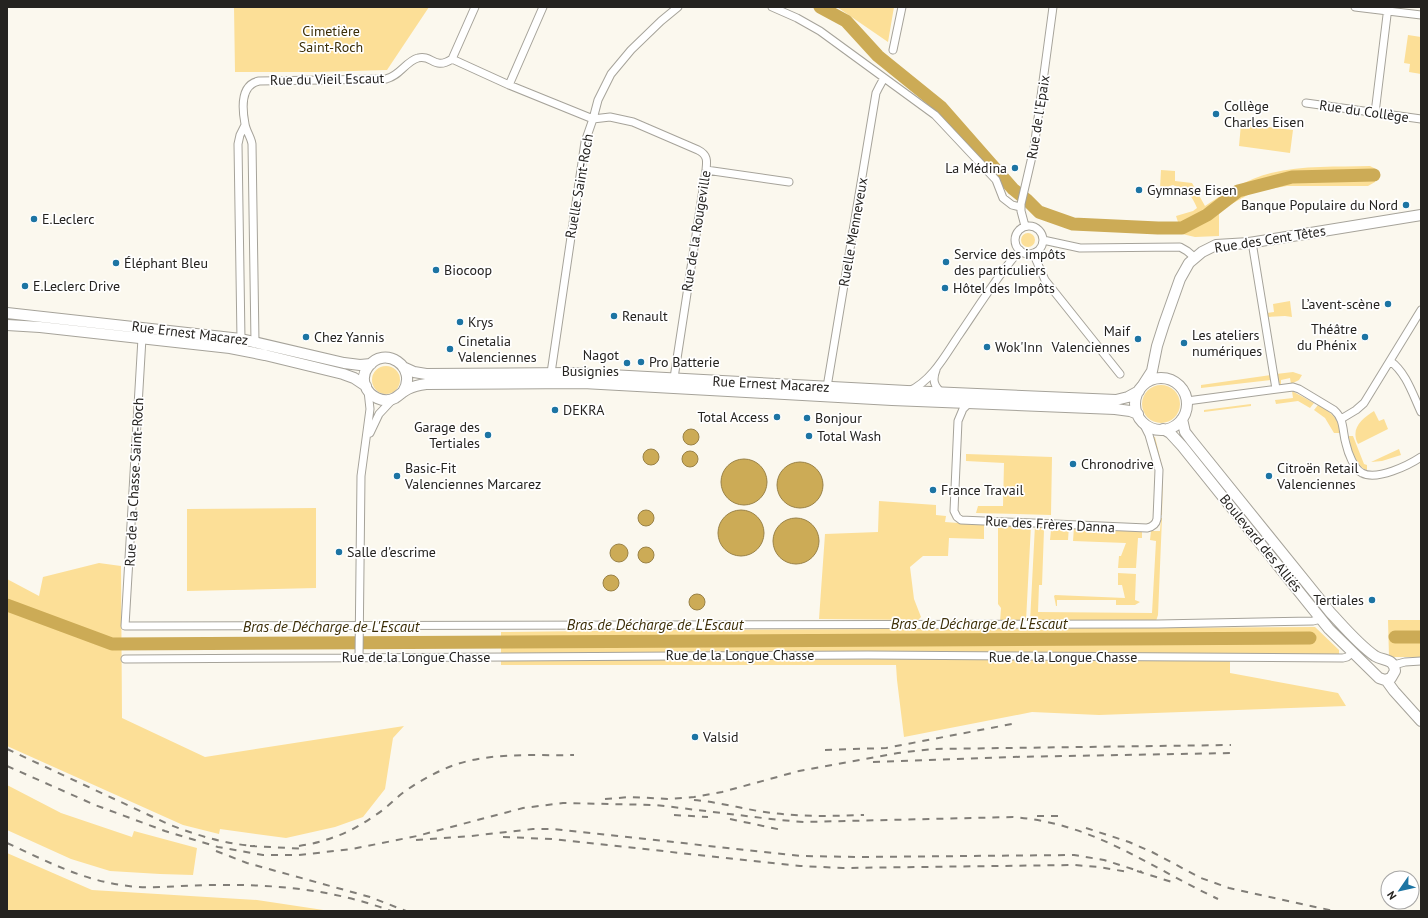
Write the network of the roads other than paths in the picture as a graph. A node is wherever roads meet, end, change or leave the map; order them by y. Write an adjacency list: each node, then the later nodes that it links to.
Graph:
1 (475, 7): 11 (street)
2 (543, 7): 13 (street)
3 (678, 7): 17 (street, Ruelle Saint-Roch)
4 (772, 7): 12 (street)
5 (902, 7): 10 (street)
6 (1053, 7): 21 (street, Rue de l'Epaix)
7 (1355, 7): 8 (street)
8 (1388, 9): 9 (street); 15 (street)
9 (1421, 14)
10 (893, 50)
11 (452, 59): 13 (street); 18 (street, Rue du Vieil Escaut)
12 (884, 78): 21 (street); 48 (street, Ruelle Menneveux)
13 (509, 85): 17 (street)
14 (1306, 103): 15 (street, Rue du Collège)
15 (1375, 113): 16 (street, Rue du Collège)
16 (1421, 118)
17 (593, 119): 19 (street, Rue de la Rougeville); 44 (street, Ruelle Saint-Roch)
18 (245, 125): 31 (street, Rue du Vieil Escaut); 32 (street, Rue du Vieil Escaut)
19 (706, 170): 20 (street); 46 (street, Rue de la Rougeville)
20 (788, 182)
21 (1021, 204): 25 (street, Rue de l'Epaix)
22 (1421, 215): 23 (main road, Rue des Cent Têtes)
23 (1407, 217): 24 (main road); 27 (main road, Rue des Cent Têtes)
24 (1421, 223)
25 (1025, 226): 26 (street); 28 (street)
26 (1043, 240): 29 (street); 30 (street)
27 (1252, 242): 30 (main road, Rue des Cent Têtes); 51 (street)
28 (1020, 250): 29 (street); 42 (street)
29 (1033, 253): 45 (street)
30 (1194, 257): 40 (main road)
31 (254, 276): 32 (street); 38 (street, Rue du Vieil Escaut)
32 (240, 277): 37 (street, Rue du Vieil Escaut)
33 (1421, 310): 39 (street)
34 (7, 313): 37 (main road, Rue Ernest Macarez)
35 (7, 325): 36 (main road, Rue Ernest Macarez)
36 (142, 338): 49 (main road, Rue Ernest Macarez); 66 (street, Rue de la Chasse Saint-Roch)
37 (241, 339): 38 (main road, Rue Ernest Macarez)
38 (255, 342): 41 (main road, Rue Ernest Macarez)
39 (1390, 361): 58 (street); 60 (street)
40 (1154, 363): 47 (main road); 50 (main road)
41 (370, 364): 43 (main road, Rue Ernest Macarez); 49 (main road)
42 (938, 366): 52 (street); 54 (street)
43 (403, 367): 44 (main road, Rue Ernest Macarez); 53 (main road)
44 (550, 373): 46 (main road, Rue Ernest Macarez)
45 (1120, 374)
46 (674, 378): 48 (main road, Rue Ernest Macarez)
47 (1164, 378): 50 (main road); 56 (main road)
48 (826, 387): 52 (main road, Rue Ernest Macarez)
49 (367, 388): 55 (main road, Rue Ernest Macarez); 63 (street)
50 (1141, 388): 54 (main road, Rue Ernest Macarez); 59 (main road)
51 (1276, 389): 56 (street); 60 (street)
52 (907, 391): 54 (main road, Rue Ernest Macarez)
53 (402, 392): 55 (main road, Rue Ernest Macarez); 57 (main road, Rue Ernest Macarez)
54 (942, 393)
55 (393, 399): 63 (street)
56 (1187, 401): 61 (main road)
57 (968, 404): 59 (main road, Rue Ernest Macarez); 59 (street, Rue des Frères Danna)
58 (1421, 412)
59 (1140, 418): 62 (main road)
60 (1341, 419): 64 (street)
61 (1182, 420): 62 (main road); 71 (main road, Boulevard des Alliés)
62 (1163, 430): 65 (main road, Boulevard des Alliés)
63 (366, 444): 67 (street)
64 (1421, 457)
65 (1321, 619): 67 (street, Rue de la Longue Chasse); 68 (main road, Boulevard des Alliés)
66 (125, 626): 67 (street, Rue de la Longue Chasse)
67 (359, 626): 69 (street)
68 (1352, 653): 69 (street, Rue de la Longue Chasse); 74 (main road, Boulevard des Alliés)
69 (359, 658): 70 (street, Rue de la Longue Chasse)
70 (125, 659)
71 (1382, 660): 73 (main road, Boulevard des Alliés); 74 (main road)
72 (1421, 661): 73 (street)
73 (1394, 665): 75 (main road)
74 (1376, 675): 75 (main road, Boulevard des Alliés)
75 (1386, 680): 76 (main road, Boulevard des Alliés)
76 (1421, 720)

